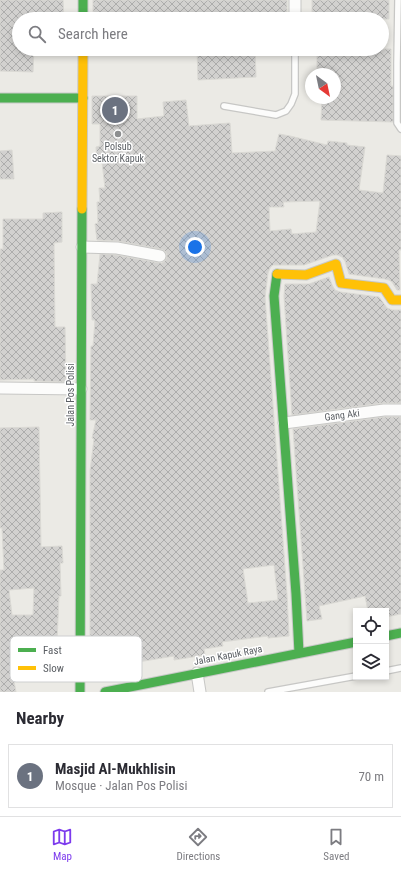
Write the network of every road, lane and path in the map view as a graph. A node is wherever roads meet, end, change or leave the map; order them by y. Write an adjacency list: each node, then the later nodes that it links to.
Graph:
1 (83, 0): 4 (street)
2 (295, 0): 5 (street)
3 (398, 0): 8 (lane)
4 (83, 12)
5 (295, 12)
6 (83, 56): 10 (street, Jalan Pos Polisi)
7 (295, 56): 11 (lane)
8 (399, 64): 12 (lane)
9 (0, 98): 10 (street)
10 (83, 98): 13 (street, Jalan Pos Polisi)
11 (224, 106)
12 (401, 129)
13 (82, 246): 14 (street); 17 (street, Jalan Pos Polisi)
14 (160, 256)
15 (401, 300): 19 (street)
16 (0, 388): 17 (street)
17 (81, 389): 22 (street, Jalan Pos Polisi)
18 (401, 410): 19 (street, Gang Aki)
19 (284, 423): 24 (street)
20 (401, 633): 21 (street)
21 (389, 635)
22 (80, 636)
23 (353, 643): 24 (street, Jalan Kapuk Raya)
24 (299, 653): 27 (street, Jalan Kapuk Raya)
25 (401, 668): 26 (lane)
26 (389, 670)
27 (197, 672): 30 (street, Jalan Kapuk Raya); 33 (street)
28 (353, 677): 34 (lane)
29 (80, 682): 31 (street, Jalan Pos Polisi)
30 (120, 690): 32 (street, Jalan Kapuk Raya)
31 (80, 692)
32 (105, 692)
33 (200, 692)
34 (268, 692)

